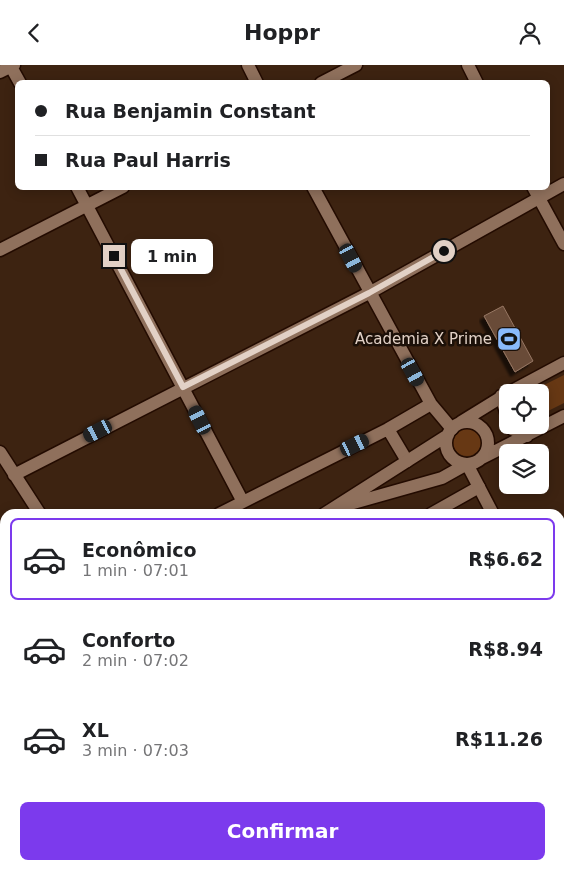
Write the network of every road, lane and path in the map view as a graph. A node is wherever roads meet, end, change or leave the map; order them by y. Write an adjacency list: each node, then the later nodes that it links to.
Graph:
1 (248, 65): 6 (street)
2 (356, 65): 7 (street)
3 (468, 65): 8 (street)
4 (9, 67): 5 (street)
5 (18, 80)
6 (256, 80)
7 (327, 80)
8 (476, 80)
9 (564, 184): 10 (street)
10 (550, 188)
11 (79, 190): 15 (street)
12 (117, 190): 15 (street)
13 (315, 190): 18 (street)
14 (536, 193): 16 (street); 18 (street)
15 (88, 206): 17 (street); 21 (street)
16 (564, 244)
17 (0, 250)
18 (369, 293): 21 (street); 23 (street)
19 (564, 363): 20 (street)
20 (525, 384)
21 (183, 387): 32 (street); 34 (street)
22 (499, 399): 26 (street)
23 (431, 404): 25 (street); 26 (street)
24 (564, 416): 27 (street)
25 (388, 429): 30 (street); 34 (street)
26 (453, 429): 29 (street); 30 (street); 31 (street)
27 (528, 435): 29 (street)
28 (0, 452): 32 (street)
29 (480, 459): 31 (street)
30 (408, 461): 37 (street)
31 (467, 464): 33 (street); 38 (street)
32 (14, 475): 35 (street)
33 (479, 487): 39 (street); 40 (street)
34 (243, 502): 36 (street)
35 (37, 509)
36 (228, 509)
37 (331, 509)
38 (335, 509)
39 (440, 509)
40 (490, 509)

